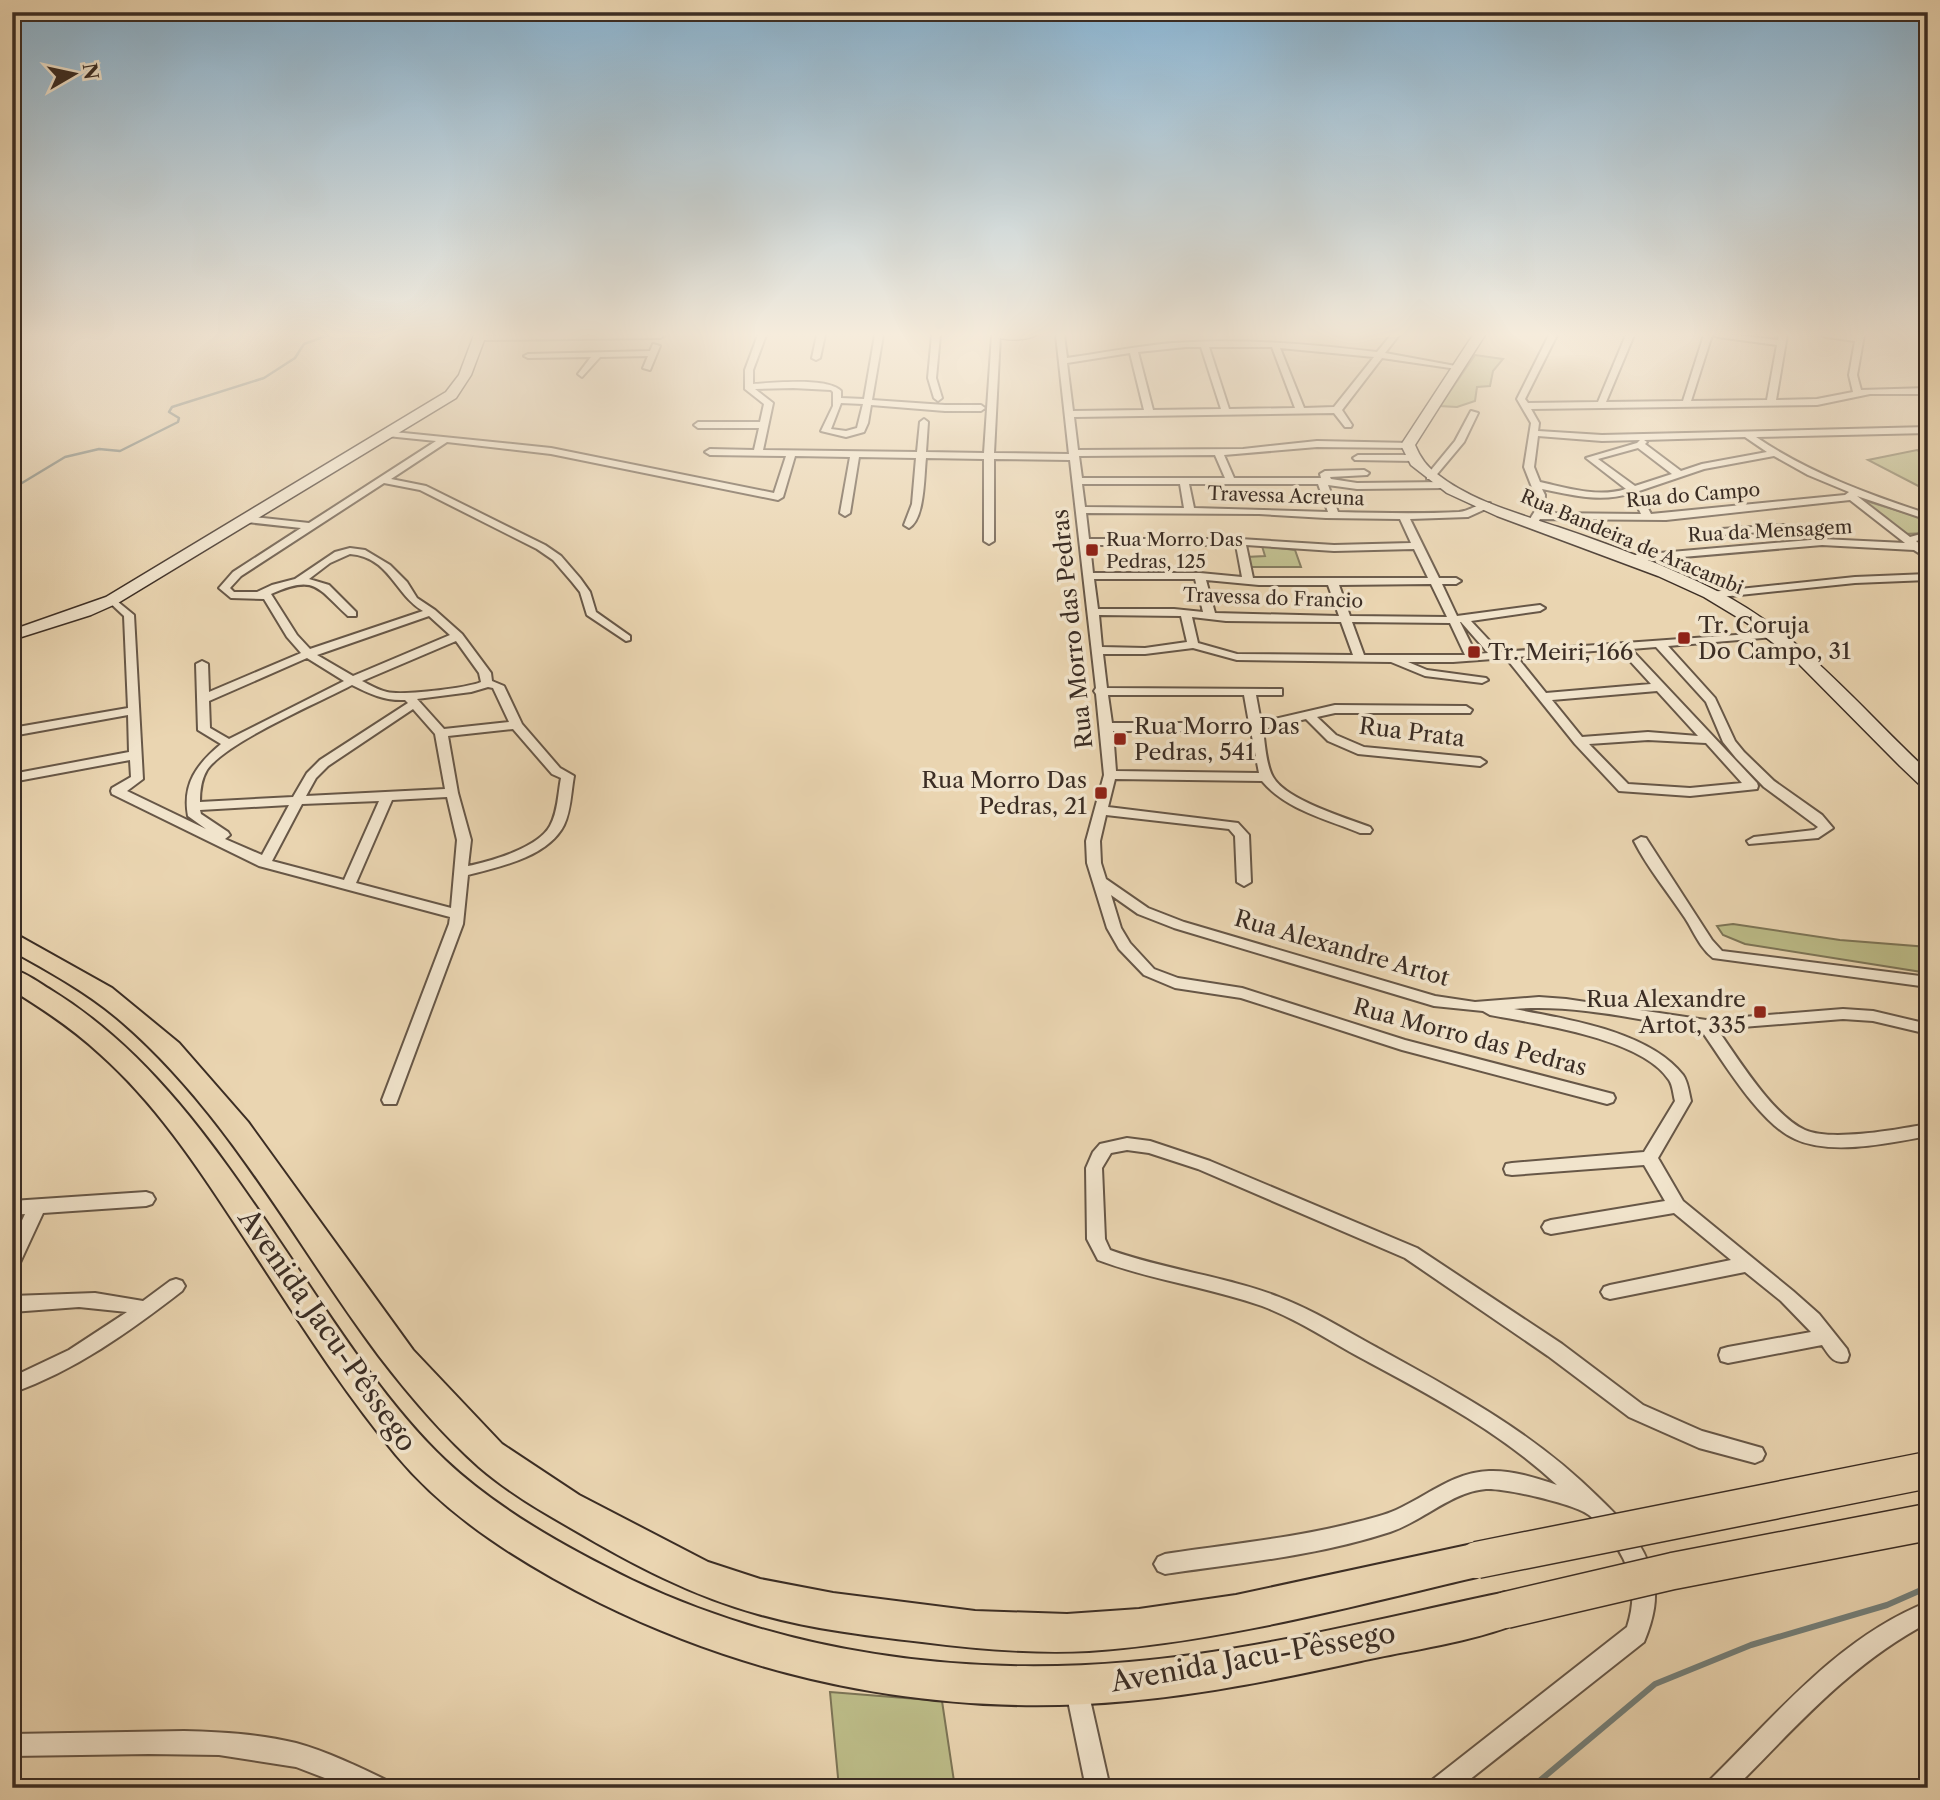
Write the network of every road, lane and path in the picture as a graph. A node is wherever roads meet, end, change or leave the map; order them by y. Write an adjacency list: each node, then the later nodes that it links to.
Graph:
1 (410, 419): 16 (main road)
2 (765, 419): 13 (street)
3 (830, 419): 4 (street)
4 (864, 419)
5 (991, 419): 30 (street)
6 (1071, 419): 31 (street, Rua Morro das Pedras)
7 (1344, 419): 14 (street)
8 (1429, 419): 24 (main road)
9 (1471, 419): 40 (street)
10 (1534, 419): 17 (street)
11 (924, 422): 28 (street)
12 (698, 425): 13 (street)
13 (764, 425): 23 (street)
14 (1349, 425)
15 (1928, 430): 18 (street)
16 (387, 433): 19 (street); 55 (main road)
17 (1535, 433): 20 (street); 41 (street)
18 (1746, 434): 20 (street); 29 (street)
19 (444, 440): 25 (street); 37 (street)
20 (1639, 442): 34 (street); 43 (street)
21 (1352, 444): 24 (street); 27 (street); 32 (street)
22 (710, 452): 23 (street)
23 (758, 452): 25 (street)
24 (1411, 452): 32 (street); 40 (main road, Rua Bandeira de Aracambi)
25 (791, 453): 26 (street)
26 (855, 453): 28 (street); 49 (street)
27 (1219, 453): 31 (street); 36 (street)
28 (921, 454): 30 (street); 57 (street)
29 (1773, 454): 34 (street, Rua do Campo); 44 (street)
30 (989, 455): 31 (street); 62 (street)
31 (1075, 455): 38 (street, Rua Morro das Pedras)
32 (1358, 458): 33 (street)
33 (1364, 473): 39 (street); 42 (street)
34 (1679, 474): 43 (street, Rua do Campo)
35 (1184, 477): 36 (street); 38 (street); 47 (street)
36 (1230, 477): 39 (street)
37 (384, 480): 58 (street); 92 (street)
38 (1079, 481): 48 (street, Rua Morro das Pedras)
39 (1324, 481): 42 (street); 51 (street)
40 (1437, 481): 42 (street); 46 (main road, Rua Bandeira de Aracambi)
41 (1538, 485): 43 (street, Rua do Campo); 56 (street)
42 (1370, 486)
43 (1634, 490): 54 (street)
44 (1850, 494): 50 (street, Rua do Campo); 53 (street); 65 (street)
45 (1154, 502): 47 (street)
46 (1487, 505): 52 (street, Travessa Acreuna); 56 (main road, Rua Bandeira de Aracambi)
47 (1189, 506): 48 (street, Travessa Acreuna); 51 (street, Travessa Acreuna)
48 (1083, 510): 63 (street, Rua Morro das Pedras)
49 (845, 513)
50 (1701, 514): 54 (street, Rua do Campo); 60 (street)
51 (1334, 515): 52 (street, Travessa Acreuna)
52 (1403, 515): 66 (street)
53 (1928, 517)
54 (1648, 518): 56 (street, Rua do Campo)
55 (246, 519): 58 (street); 80 (main road)
56 (1536, 519): 69 (main road, Rua Bandeira de Aracambi)
57 (909, 525)
58 (312, 526): 78 (street)
59 (1783, 528): 60 (street)
60 (1721, 531): 67 (street)
61 (1928, 535): 65 (street, Rua da Mensagem)
62 (989, 541)
63 (1085, 542): 64 (street); 70 (street, Rua Morro das Pedras)
64 (1240, 542): 66 (street); 74 (street)
65 (1913, 544): 67 (street, Rua da Mensagem); 68 (street)
66 (1418, 546): 73 (street)
67 (1740, 548): 69 (street, Rua da Mensagem)
68 (1928, 556)
69 (1625, 559): 79 (main road, Rua Bandeira de Aracambi)
70 (1088, 576): 71 (street); 83 (street, Rua Morro das Pedras)
71 (1200, 576): 74 (street); 86 (street)
72 (1928, 577): 79 (street)
73 (1434, 580): 75 (street); 76 (street); 88 (street)
74 (1248, 581): 75 (street)
75 (1332, 581): 87 (street)
76 (1456, 581)
77 (298, 582): 78 (street); 82 (street); 84 (street)
78 (261, 594): 97 (street)
79 (1711, 595): 89 (main road, Rua Bandeira de Aracambi)
80 (112, 600): 90 (main road); 113 (street)
81 (1540, 608): 88 (street, Travessa do Francio)
82 (431, 612): 91 (street); 97 (street)
83 (1094, 612): 85 (street, Travessa do Francio); 96 (street, Rua Morro das Pedras)
84 (352, 614)
85 (1186, 614): 86 (street, Travessa do Francio); 94 (street)
86 (1210, 617): 87 (street, Travessa do Francio)
87 (1344, 618): 88 (street, Travessa do Francio); 98 (street)
88 (1457, 619): 99 (street); 101 (street)
89 (1774, 634): 93 (street); 130 (main road, Rua Bandeira de Aracambi)
90 (12, 635)
91 (457, 636): 103 (street); 105 (street)
92 (626, 638)
93 (1659, 643): 95 (street); 123 (street)
94 (1193, 645): 96 (street); 98 (street)
95 (1622, 646): 99 (street); 106 (street)
96 (1096, 650): 107 (street, Rua Morro das Pedras)
97 (309, 654): 103 (street); 111 (street)
98 (1359, 656): 100 (street)
99 (1504, 656): 101 (street); 110 (street)
100 (1388, 657): 101 (street); 104 (street)
101 (1472, 659)
102 (202, 664): 111 (street)
103 (354, 680): 112 (street); 124 (street)
104 (1482, 680)
105 (487, 683): 112 (street); 116 (street)
106 (1659, 687): 110 (street); 122 (street)
107 (1100, 691): 108 (street); 117 (street, Rua Morro das Pedras)
108 (1249, 692): 109 (street); 118 (street)
109 (1278, 692)
110 (1543, 697): 121 (street)
111 (206, 698): 124 (street)
112 (412, 700): 120 (street); 133 (street)
113 (134, 710): 119 (street); 125 (street)
114 (1466, 710): 115 (street)
115 (1308, 715): 118 (street); 126 (street, Rua Prata)
116 (516, 725): 120 (street); 140 (street)
117 (1107, 727): 118 (street); 127 (street, Rua Morro das Pedras)
118 (1257, 727): 128 (street)
119 (12, 732)
120 (441, 733): 131 (street)
121 (1579, 741): 122 (street); 122 (street)
122 (1711, 742): 123 (street)
123 (1729, 742): 138 (street)
124 (229, 744): 134 (street)
125 (136, 755): 129 (street); 139 (street)
126 (1480, 762)
127 (1110, 775): 128 (street); 135 (street, Rua Morro das Pedras)
128 (1266, 777): 136 (street)
129 (12, 778)
130 (1928, 782)
131 (452, 793): 132 (street); 140 (street)
132 (388, 795): 133 (street); 143 (street)
133 (300, 798): 134 (street); 139 (street)
134 (193, 806): 139 (street)
135 (1101, 810): 141 (street); 142 (street, Rua Morro das Pedras)
136 (1366, 830)
137 (1642, 841): 147 (street)
138 (1754, 841)
139 (264, 863): 143 (street)
140 (461, 872): 144 (street)
141 (1244, 881)
142 (1103, 883): 148 (street, Rua Alexandre Artot); 151 (street, Rua Morro das Pedras)
143 (348, 886): 144 (street)
144 (457, 914): 152 (street)
145 (12, 940): 172 (highway, Avenida Jacu-Pêssego, bridge)
146 (14, 979): 177 (highway, Avenida Jacu-Pêssego)
147 (1928, 982)
148 (1475, 1007): 149 (street, Rua Alexandre Artot); 154 (street)
149 (1706, 1025): 150 (street, Rua Alexandre Artot); 153 (street)
150 (1928, 1029)
151 (1606, 1098)
152 (390, 1100)
153 (1928, 1130)
154 (1649, 1157): 155 (street); 158 (street)
155 (1512, 1169)
156 (146, 1199): 157 (street)
157 (37, 1206): 159 (street); 161 (street)
158 (1677, 1206): 160 (street); 162 (street)
159 (12, 1208)
160 (1551, 1227)
161 (12, 1262)
162 (1749, 1264): 164 (street); 167 (street)
163 (176, 1286): 166 (street)
164 (1610, 1292)
165 (12, 1304): 166 (street)
166 (145, 1309): 170 (street)
167 (1825, 1337): 168 (street); 169 (street)
168 (1728, 1355)
169 (1840, 1355)
170 (12, 1385)
171 (1755, 1454): 173 (street)
172 (1928, 1470)
173 (1593, 1506): 175 (street); 181 (street)
174 (1928, 1522): 177 (highway, Avenida Jacu-Pêssego, bridge)
175 (1165, 1564)
176 (1928, 1612): 182 (street)
177 (1075, 1685): 180 (street)
178 (12, 1745): 179 (street)
179 (378, 1788)
180 (1098, 1788)
181 (1440, 1788)
182 (1718, 1788)

